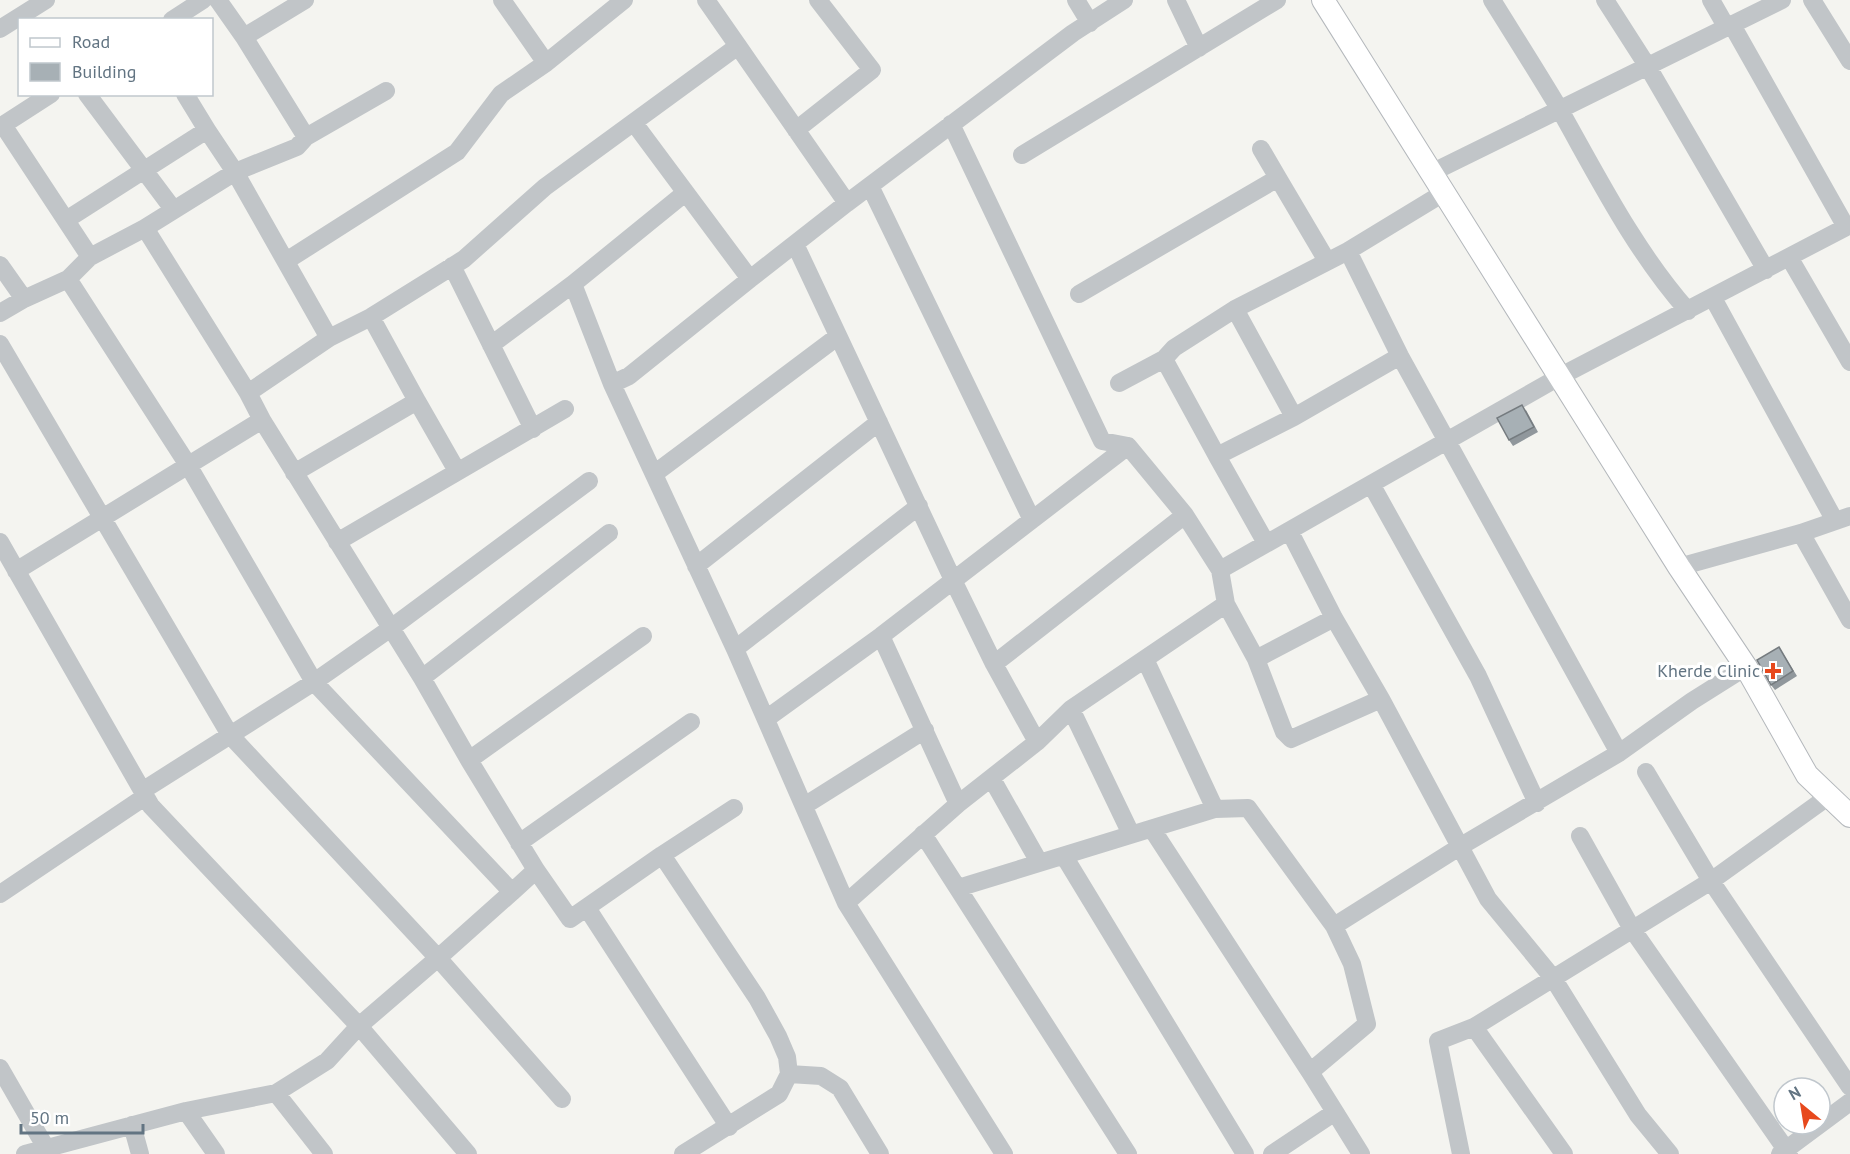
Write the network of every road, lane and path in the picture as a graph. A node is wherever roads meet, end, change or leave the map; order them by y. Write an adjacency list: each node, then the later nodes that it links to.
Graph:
1 (46, 0): 22 (street)
2 (203, 0): 19 (street)
3 (218, 0): 23 (street)
4 (305, 0): 23 (street)
5 (502, 0): 27 (street)
6 (706, 0): 24 (street)
7 (818, 0): 38 (street)
8 (1076, 0): 20 (street)
9 (1124, 0): 20 (street)
10 (1176, 0): 25 (street)
11 (1277, 0): 25 (street)
12 (1323, 0): 44 (main road)
13 (1492, 0): 33 (street)
14 (1605, 0): 28 (street)
15 (1710, 0): 21 (street)
16 (1782, 0): 21 (street)
17 (1812, 0): 26 (street)
18 (621, 1): 27 (street)
19 (175, 18)
20 (1089, 23): 36 (street)
21 (1730, 26): 28 (street); 52 (street)
22 (0, 29)
23 (244, 37): 39 (street)
24 (738, 46): 35 (street); 38 (street)
25 (1199, 48): 41 (street)
26 (1850, 61)
27 (546, 63): 58 (street)
28 (1648, 67): 33 (street); 62 (street)
29 (386, 91): 39 (street)
30 (48, 96): 34 (street)
31 (88, 96): 42 (street)
32 (186, 96): 37 (street)
33 (1560, 110): 44 (street); 70 (street)
34 (1, 123): 51 (street)
35 (634, 123): 48 (street); 61 (street)
36 (951, 124): 46 (street); 91 (street)
37 (207, 130): 42 (street); 43 (street)
38 (796, 130): 49 (street)
39 (306, 137): 43 (street)
40 (1261, 149): 45 (street)
41 (1022, 155)
42 (144, 172): 50 (street); 51 (street)
43 (235, 172): 50 (street); 58 (street)
44 (1433, 172): 47 (main road)
45 (1278, 178): 59 (street); 66 (street)
46 (870, 186): 49 (street); 103 (street)
47 (1445, 192): 55 (street); 80 (main road)
48 (685, 193): 64 (street); 65 (street)
49 (847, 203): 54 (street)
50 (173, 209): 53 (street)
51 (66, 220): 57 (street)
52 (1848, 226): 56 (street)
53 (145, 228): 57 (street); 83 (street)
54 (795, 244): 64 (street); 73 (street)
55 (1348, 251): 59 (street); 77 (street)
56 (1789, 257): 62 (street); 79 (street)
57 (90, 258): 63 (street)
58 (286, 261): 74 (street)
59 (1327, 261): 69 (street)
60 (0, 265): 68 (street)
61 (452, 266): 72 (street); 76 (street)
62 (1766, 270): 67 (street)
63 (68, 279): 68 (street); 93 (street)
64 (750, 279): 82 (street)
65 (573, 284): 76 (street); 82 (street)
66 (1079, 294)
67 (1713, 298): 70 (street); 102 (street)
68 (24, 299): 71 (street)
69 (1235, 309): 78 (street); 86 (street)
70 (1688, 311): 80 (street)
71 (0, 313)
72 (370, 317): 74 (street); 84 (street)
73 (837, 337): 88 (street); 96 (street)
74 (329, 338): 83 (street)
75 (0, 344): 101 (street)
76 (491, 345): 89 (street)
77 (1400, 356): 86 (street); 90 (street)
78 (1164, 359): 81 (street); 92 (street)
79 (1850, 362)
80 (1559, 377): 90 (street); 111 (main road)
81 (1119, 383)
82 (612, 384): 96 (street)
83 (248, 393): 87 (street)
84 (417, 401): 94 (street); 95 (street)
85 (565, 409): 89 (street)
86 (1294, 417): 92 (street)
87 (262, 420): 93 (street); 95 (street)
88 (879, 422): 99 (street); 110 (street)
89 (533, 429): 94 (street)
90 (1446, 440): 98 (street); 135 (street)
91 (1128, 446): 100 (street); 103 (street)
92 (1217, 456): 109 (street)
93 (188, 465): 101 (street); 127 (street)
94 (457, 471): 108 (street)
95 (294, 473): 108 (street)
96 (654, 474): 110 (street)
97 (589, 481): 118 (street)
98 (1371, 484): 104 (street); 141 (street)
99 (919, 506): 114 (street); 121 (street)
100 (1185, 515): 112 (street); 124 (street)
101 (104, 517): 113 (street); 133 (street)
102 (1843, 519): 106 (street)
103 (1032, 520): 114 (street)
104 (1290, 532): 109 (street); 116 (street)
105 (609, 533): 126 (street)
106 (1801, 533): 111 (street); 117 (street)
107 (0, 542): 113 (street)
108 (336, 542): 118 (street)
109 (1266, 543): 112 (street)
110 (696, 566): 121 (street)
111 (1679, 567): 125 (main road)
112 (1220, 570): 115 (street)
113 (16, 571): 139 (street)
114 (953, 580): 120 (street); 124 (street)
115 (1226, 604): 122 (street); 123 (street)
116 (1334, 618): 123 (street); 128 (street)
117 (1850, 620)
118 (391, 627): 126 (street); 127 (street)
119 (643, 636): 136 (street)
120 (881, 636): 130 (street); 132 (street)
121 (735, 649): 130 (street)
122 (1145, 659): 129 (street); 145 (street)
123 (1256, 659): 128 (street)
124 (994, 664): 134 (street)
125 (1746, 667): 135 (street); 140 (main road)
126 (422, 678): 136 (street)
127 (314, 682): 133 (street); 159 (street)
128 (1381, 699): 152 (street)
129 (1071, 709): 134 (street); 149 (street)
130 (766, 719): 143 (street)
131 (691, 722): 151 (street)
132 (925, 730): 142 (street); 143 (street)
133 (231, 735): 139 (street); 165 (street)
134 (1037, 742): 138 (street)
135 (1619, 753): 141 (street)
136 (469, 760): 151 (street)
137 (1646, 772): 157 (street)
138 (992, 779): 142 (street); 155 (street)
139 (144, 794): 160 (street); 167 (street)
140 (1829, 796): 146 (main road); 157 (street)
141 (1537, 803): 152 (street)
142 (958, 804): 148 (street)
143 (804, 807): 161 (street)
144 (734, 808): 153 (street)
145 (1215, 809): 147 (street); 163 (street)
146 (1850, 816)
147 (1152, 829): 149 (street); 170 (street)
148 (923, 834): 158 (street); 161 (street)
149 (1131, 834): 154 (street)
150 (1580, 836): 164 (street)
151 (519, 843): 156 (street)
152 (1461, 846): 163 (street); 166 (street)
153 (662, 855): 162 (street); 171 (street)
154 (1064, 856): 155 (street); 191 (street)
155 (1039, 862): 158 (street)
156 (536, 870): 159 (street); 162 (street)
157 (1711, 881): 164 (street); 172 (street)
158 (958, 888): 190 (street)
159 (512, 892): 165 (street)
160 (0, 894)
161 (846, 903): 189 (street)
162 (587, 908): 179 (street)
163 (1334, 926): 170 (street)
164 (1632, 930): 166 (street); 182 (street)
165 (438, 958): 167 (street); 174 (street)
166 (1552, 978): 168 (street); 196 (street)
167 (359, 1026): 173 (street); 181 (street)
168 (1474, 1026): 194 (street); 195 (street)
169 (0, 1068): 180 (street)
170 (1310, 1072): 177 (street)
171 (789, 1074): 179 (street); 188 (street)
172 (1850, 1087)
173 (276, 1093): 176 (street); 186 (street)
174 (562, 1099)
175 (1850, 1102): 182 (street)
176 (186, 1111): 178 (street); 185 (street)
177 (1335, 1112): 192 (street); 193 (street)
178 (132, 1125): 180 (street); 184 (street)
179 (729, 1127): 187 (street)
180 (46, 1148): 183 (street)
181 (457, 1150)
182 (1785, 1153)
183 (25, 1154)
184 (140, 1154)
185 (216, 1154)
186 (324, 1154)
187 (682, 1154)
188 (880, 1154)
189 (1004, 1154)
190 (1128, 1154)
191 (1245, 1154)
192 (1272, 1154)
193 (1361, 1154)
194 (1461, 1154)
195 (1564, 1154)
196 (1670, 1154)

